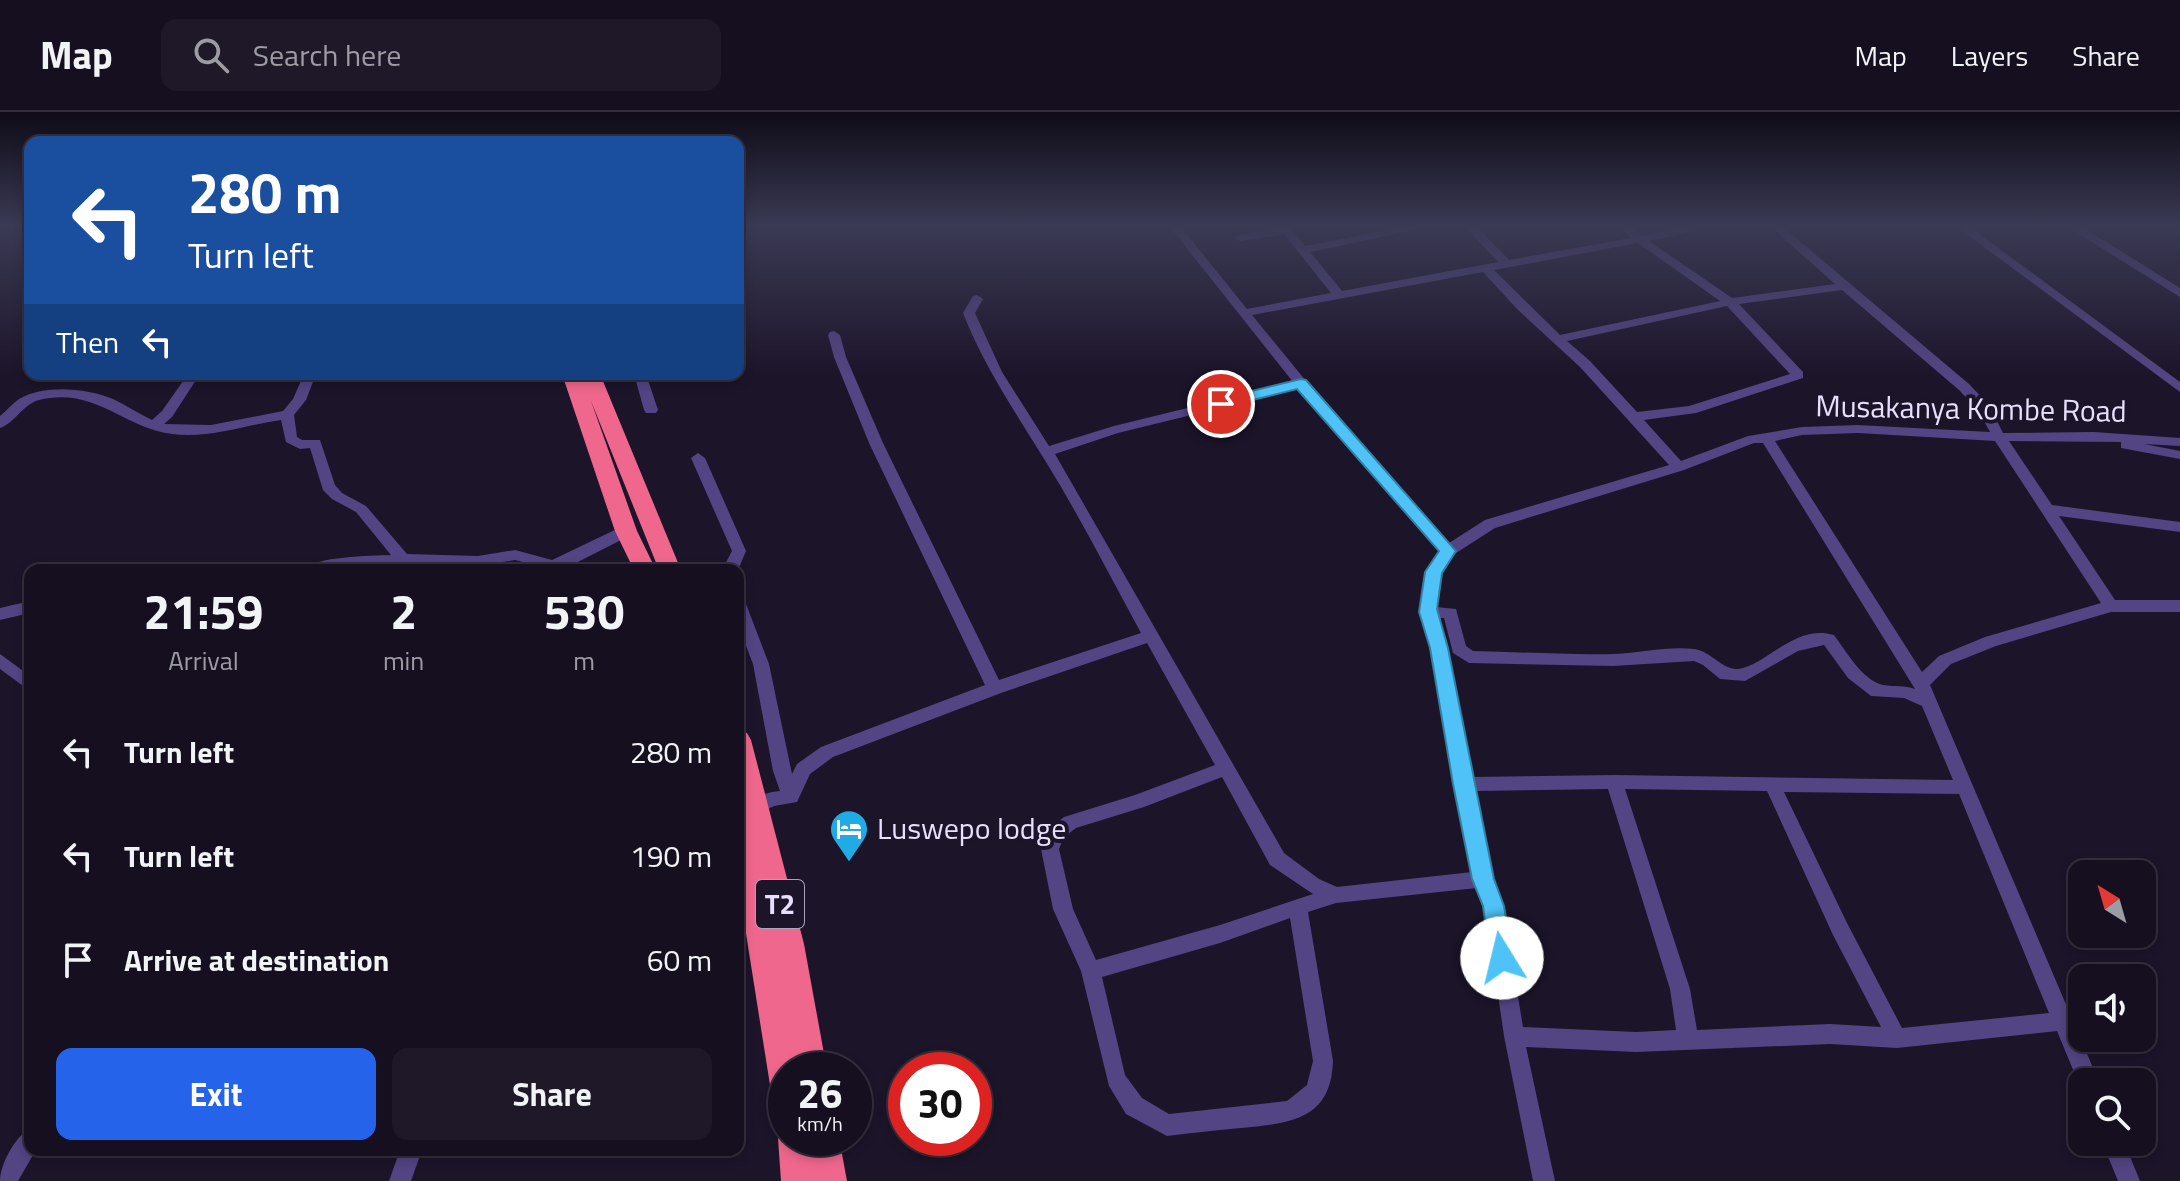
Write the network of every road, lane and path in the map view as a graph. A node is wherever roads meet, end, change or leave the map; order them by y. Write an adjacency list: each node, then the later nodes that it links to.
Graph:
1 (1214, 277): 14 (street)
2 (1324, 277): 11 (street)
3 (1434, 277): 11 (street)
4 (1494, 277): 16 (street)
5 (1693, 277): 13 (street)
6 (1833, 277): 9 (street)
7 (2030, 277): 23 (street)
8 (2154, 277): 10 (street)
9 (1843, 286): 13 (street); 30 (street)
10 (2180, 293)
11 (1340, 296): 14 (street)
12 (977, 299): 33 (street)
13 (1730, 302): 16 (street); 26 (street)
14 (1243, 313): 22 (street)
15 (834, 335): 58 (street)
16 (1557, 339): 26 (street)
17 (190, 380): 28 (street)
18 (307, 380): 25 (street)
19 (574, 380): 39 (highway)
20 (592, 380): 46 (highway)
21 (642, 380): 24 (street)
22 (1301, 384): 33 (street); 40 (street)
23 (2180, 388)
24 (651, 410)
25 (287, 415): 28 (street); 41 (street)
26 (1633, 417): 36 (street)
27 (0, 424): 28 (street)
28 (153, 427)
29 (2094, 436): 30 (street, Musakanya Kombe Road); 32 (street, Musakanya Kombe Road); 34 (street)
30 (1999, 437): 31 (street, Musakanya Kombe Road); 37 (street)
31 (1767, 439): 36 (street, Musakanya Kombe Road); 57 (street)
32 (2180, 442)
33 (1046, 452): 54 (street)
34 (2180, 455)
35 (698, 458): 47 (street)
36 (1679, 467): 40 (street, Musakanya Kombe Road)
37 (2048, 510): 38 (street); 48 (street)
38 (2180, 527)
39 (626, 531): 44 (street); 45 (highway)
40 (1448, 551): 51 (street)
41 (403, 559): 42 (street); 43 (street)
42 (343, 564)
43 (548, 564)
44 (558, 564)
45 (642, 564)
46 (668, 564)
47 (733, 564)
48 (2111, 606): 49 (street); 57 (street)
49 (2180, 606)
50 (24, 608): 52 (street)
51 (1428, 612): 59 (street); 62 (street)
52 (0, 614)
53 (744, 620): 66 (street)
54 (1150, 636): 58 (street); 60 (street)
55 (0, 660): 56 (street)
56 (24, 680)
57 (1921, 683): 59 (street)
58 (995, 688): 66 (street)
59 (1929, 702): 64 (street)
60 (1225, 768): 69 (street); 71 (street)
61 (1614, 782): 62 (street); 63 (street); 75 (street)
62 (1463, 784): 68 (street)
63 (1772, 784): 64 (street); 74 (street)
64 (1964, 787): 72 (street)
65 (744, 790): 67 (highway, T2)
66 (791, 797): 67 (street)
67 (747, 815): 76 (highway, T2); 77 (highway, T2)
68 (1483, 879): 69 (street); 73 (street)
69 (1336, 895): 70 (street)
70 (1298, 907): 71 (street); 71 (street)
71 (1091, 971)
72 (2062, 1021): 74 (street); 78 (street)
73 (1514, 1036): 75 (street); 88 (street)
74 (1897, 1038): 75 (street)
75 (1688, 1039)
76 (781, 1052)
77 (808, 1052)
78 (2082, 1068)
79 (24, 1148): 84 (street)
80 (409, 1156): 85 (street)
81 (796, 1156): 86 (highway)
82 (826, 1156): 87 (highway)
83 (2119, 1156): 89 (street)
84 (7, 1169)
85 (400, 1181)
86 (798, 1181)
87 (830, 1181)
88 (1544, 1181)
89 (2129, 1181)

